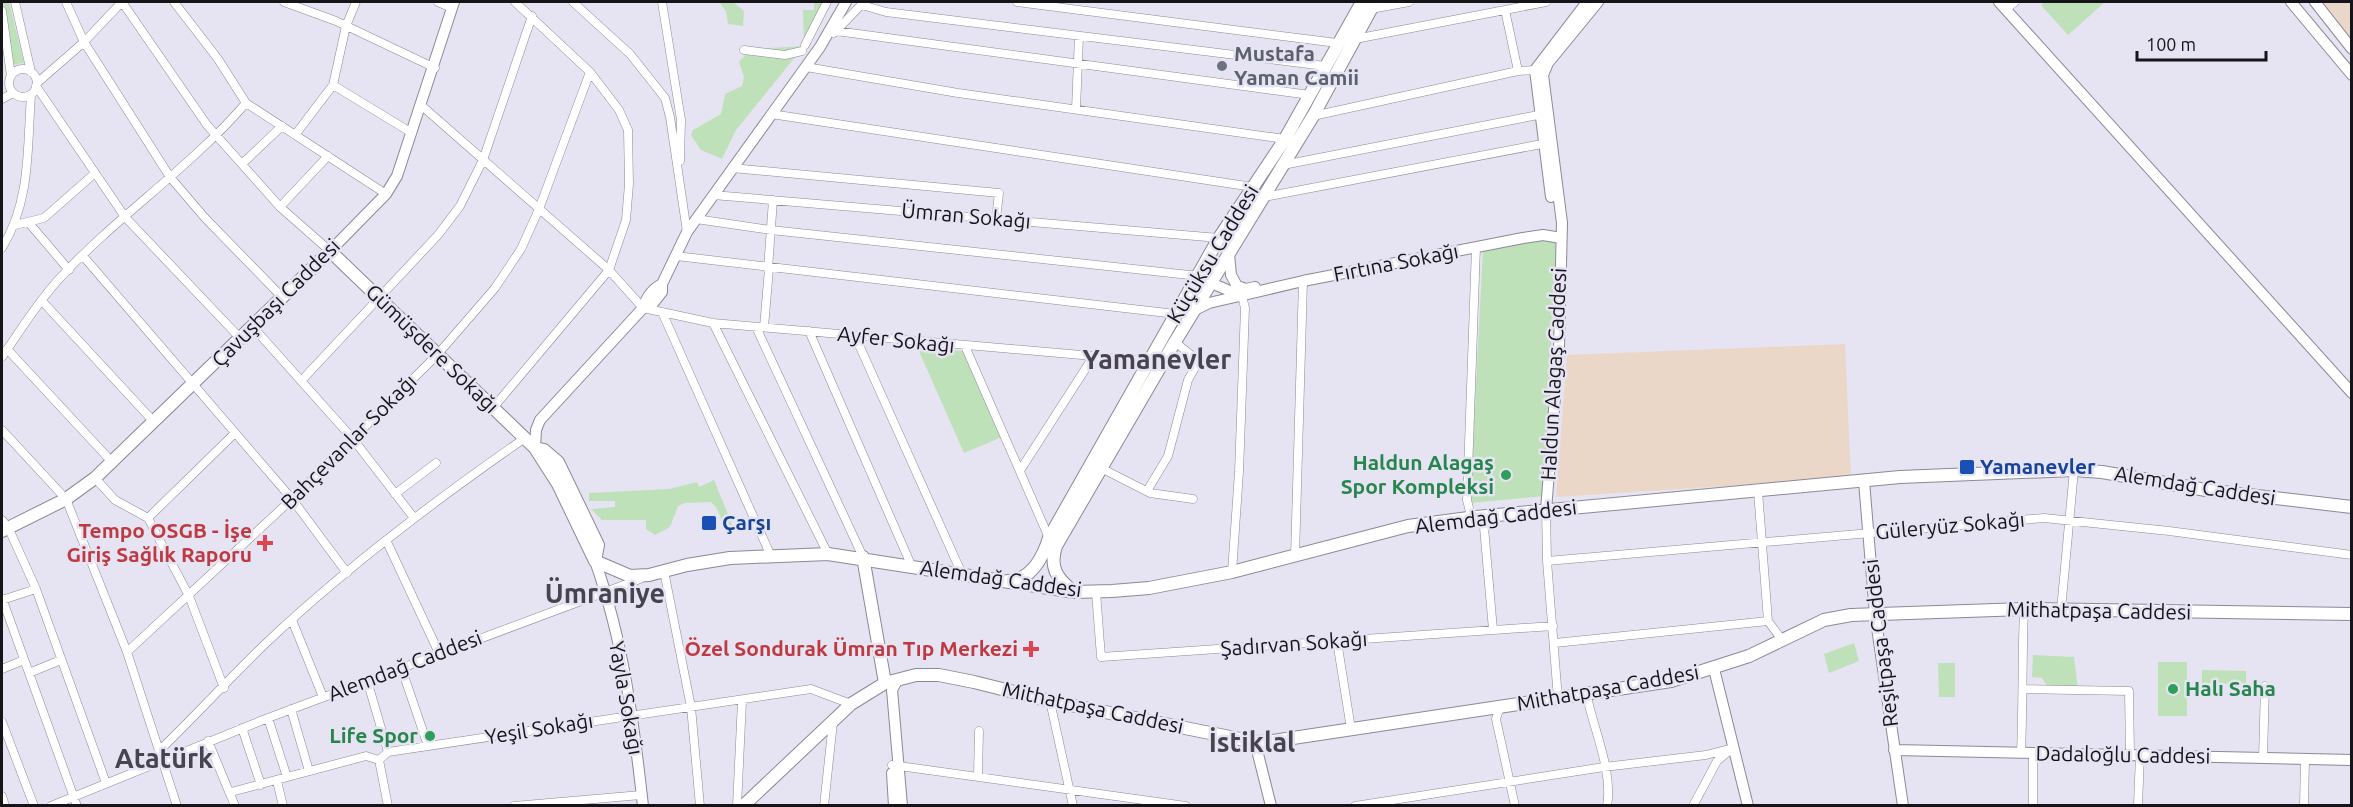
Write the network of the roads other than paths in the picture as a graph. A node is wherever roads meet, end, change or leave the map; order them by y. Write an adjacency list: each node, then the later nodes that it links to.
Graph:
1 (15, 2): 42 (street)
2 (66, 2): 31 (street)
3 (122, 2): 31 (street); 61 (street)
4 (174, 2): 52 (street)
5 (284, 2): 27 (street)
6 (356, 2): 27 (street)
7 (438, 2): 23 (street)
8 (515, 2): 26 (street)
9 (573, 2): 71 (street)
10 (662, 2): 71 (street)
11 (827, 2): 35 (street)
12 (846, 2): 33 (street)
13 (1017, 2): 32 (street)
14 (1409, 2): 21 (street)
15 (1546, 2): 24 (street)
16 (1587, 2): 40 (street)
17 (1598, 2): 87 (street, Haldun Alagaş Caddesi)
18 (2292, 2): 44 (street)
19 (2315, 2): 34 (street)
20 (863, 3): 28 (street); 29 (street)
21 (1370, 4): 30 (main road, Küçüksu Caddesi); 32 (main road, Küçüksu Caddesi)
22 (2007, 4): 125 (street)
23 (453, 5): 38 (street, Çavuşbaşı Caddesi)
24 (1505, 10): 30 (street); 41 (street)
25 (2, 11): 45 (street)
26 (532, 16): 43 (street); 65 (street)
27 (346, 26): 38 (street); 47 (street)
28 (836, 31): 33 (street); 36 (street)
29 (1079, 36): 36 (street); 39 (street)
30 (1354, 39): 39 (main road, Küçüksu Caddesi)
31 (84, 42): 46 (street); 70 (street)
32 (1337, 43): 39 (main road, Küçüksu Caddesi)
33 (820, 47): 37 (street)
34 (2351, 49)
35 (744, 50)
36 (1080, 64): 49 (street); 54 (street)
37 (806, 67): 54 (street); 55 (street)
38 (435, 68): 53 (street, Çavuşbaşı Caddesi)
39 (1331, 68): 49 (main road, Küçüksu Caddesi); 57 (main road, Küçüksu Caddesi)
40 (1534, 70): 41 (street); 56 (street, Haldun Alagaş Caddesi)
41 (1518, 71): 57 (street)
42 (31, 72): 45 (street); 46 (street)
43 (590, 72): 78 (street, Bahçevanlar Sokağı); 97 (street)
44 (2351, 73)
45 (11, 76): 48 (street)
46 (36, 85): 50 (street); 69 (street)
47 (333, 85): 59 (street); 60 (street)
48 (13, 93): 50 (street); 51 (street)
49 (1310, 94): 62 (main road, Küçüksu Caddesi)
50 (31, 95): 83 (street)
51 (2, 99)
52 (246, 103): 58 (street); 61 (street)
53 (422, 106): 59 (street, Çavuşbaşı Caddesi); 65 (street)
54 (1076, 109): 62 (street)
55 (771, 114): 68 (street); 72 (street)
56 (1538, 115): 63 (street, Haldun Alagaş Caddesi); 67 (street)
57 (1313, 116): 67 (main road, Küçüksu Caddesi)
58 (282, 126): 60 (street); 66 (street)
59 (412, 133): 73 (street, Çavuşbaşı Caddesi)
60 (295, 135): 64 (street)
61 (217, 136): 66 (street); 70 (street)
62 (1285, 139): 72 (main road, Küçüksu Caddesi)
63 (1542, 144): 75 (street); 87 (street, Haldun Alagaş Caddesi)
64 (328, 156): 73 (street); 77 (street)
65 (483, 160): 78 (street); 104 (street)
66 (242, 165): 77 (street)
67 (1283, 165): 75 (main road, Küçüksu Caddesi)
68 (732, 168): 74 (street); 81 (street)
69 (95, 173): 79 (street); 82 (street)
70 (170, 177): 79 (street); 103 (street)
71 (680, 179): 85 (street)
72 (1253, 187): 86 (main road, Küçüksu Caddesi)
73 (386, 194): 90 (street, Çavuşbaşı Caddesi)
74 (713, 195): 76 (street, Ümran Sokağı); 80 (street)
75 (1264, 197): 92 (main road, Küçüksu Caddesi)
76 (772, 200): 81 (street, Ümran Sokağı); 84 (street)
77 (280, 207): 90 (street)
78 (539, 209): 97 (street); 119 (street, Bahçevanlar Sokağı)
79 (125, 217): 93 (street); 115 (street)
80 (696, 219): 84 (street); 85 (street)
81 (996, 219): 86 (street, Ümran Sokağı)
82 (29, 223): 83 (street); 96 (street)
83 (15, 225): 89 (street)
84 (771, 230): 95 (street); 98 (street)
85 (687, 232): 94 (street)
86 (1219, 238): 91 (main road, Küçüksu Caddesi)
87 (1561, 238): 88 (street, Fırtına Sokağı); 147 (street, Haldun Alagaş Caddesi)
88 (1476, 247): 99 (street, Fırtına Sokağı); 148 (street)
89 (2, 248)
90 (330, 250): 103 (main road, Çavuşbaşı Caddesi); 104 (main road, Gümüşdere Sokağı)
91 (1211, 254): 98 (main road, Küçüksu Caddesi); 100 (main road)
92 (1229, 254): 99 (street); 100 (main road, Küçüksu Caddesi)
93 (83, 256): 96 (street); 124 (street)
94 (676, 256): 95 (street); 106 (street)
95 (768, 269): 109 (street); 112 (street)
96 (69, 270): 105 (street)
97 (609, 270): 106 (street); 126 (street)
98 (1199, 276): 100 (main road); 101 (main road, Küçüksu Caddesi)
99 (1302, 281): 102 (street, Fırtına Sokağı); 161 (street)
100 (1211, 283): 101 (main road); 102 (street); 107 (main road, Küçüksu Caddesi)
101 (1191, 289): 109 (main road, Küçüksu Caddesi)
102 (1237, 297): 107 (street, Fırtına Sokağı); 166 (street)
103 (283, 298): 111 (main road, Çavuşbaşı Caddesi)
104 (378, 298): 119 (main road, Gümüşdere Sokağı); 123 (street)
105 (42, 301): 118 (street); 127 (street)
106 (643, 308): 108 (street, Ayfer Sokağı); 132 (street)
107 (1193, 311): 116 (main road, Küçüksu Caddesi)
108 (662, 312): 110 (street, Ayfer Sokağı); 157 (street)
109 (1176, 314): 122 (main road, Küçüksu Caddesi)
110 (713, 323): 112 (street, Ayfer Sokağı); 158 (street)
111 (253, 327): 115 (main road, Çavuşbaşı Caddesi); 123 (street)
112 (760, 327): 113 (street, Ayfer Sokağı); 160 (street)
113 (809, 331): 114 (street, Ayfer Sokağı); 164 (street)
114 (855, 336): 117 (street, Ayfer Sokağı); 168 (street)
115 (241, 339): 124 (main road, Çavuşbaşı Caddesi)
116 (1174, 342): 122 (main road, Küçüksu Caddesi); 140 (street)
117 (965, 346): 121 (street, Ayfer Sokağı); 135 (street)
118 (7, 349): 120 (street); 133 (street)
119 (437, 355): 126 (main road, Gümüşdere Sokağı); 131 (street, Bahçevanlar Sokağı)
120 (2, 357)
121 (1093, 357): 122 (street, Ayfer Sokağı); 135 (street)
122 (1155, 364): 136 (main road, Küçüksu Caddesi); 154 (main road, Küçüksu Caddesi)
123 (301, 381): 131 (street)
124 (192, 385): 127 (main road, Çavuşbaşı Caddesi); 129 (street)
125 (2351, 393)
126 (493, 408): 130 (main road, Gümüşdere Sokağı)
127 (154, 422): 133 (main road, Çavuşbaşı Caddesi)
128 (2, 430): 143 (street)
129 (235, 433): 144 (street); 149 (street)
130 (525, 438): 132 (main road, Gümüşdere Sokağı); 150 (street)
131 (353, 439): 142 (street); 144 (street, Bahçevanlar Sokağı)
132 (535, 448): 162 (main road, Gümüşdere Sokağı)
133 (112, 462): 138 (main road, Çavuşbaşı Caddesi)
134 (436, 463): 142 (street)
135 (1020, 469): 154 (street)
136 (1102, 469): 140 (street); 173 (main road, Küçüksu Caddesi)
137 (2074, 470): 139 (main road, Alemdağ Caddesi); 146 (main road, Alemdağ Caddesi); 151 (street)
138 (95, 478): 143 (main road, Çavuşbaşı Caddesi); 149 (street)
139 (1864, 481): 141 (main road, Alemdağ Caddesi); 153 (street, Reşitpaşa Caddesi)
140 (1147, 491): 145 (street)
141 (1758, 491): 147 (main road, Alemdağ Caddesi); 156 (street)
142 (395, 494): 150 (street)
143 (66, 499): 152 (main road, Çavuşbaşı Caddesi); 188 (street)
144 (292, 499): 167 (street); 175 (street, Bahçevanlar Sokağı)
145 (1192, 499)
146 (2352, 507)
147 (1546, 510): 148 (main road, Alemdağ Caddesi); 163 (street)
148 (1480, 517): 161 (main road, Alemdağ Caddesi); 184 (street)
149 (148, 518): 175 (street)
150 (414, 518): 155 (street)
151 (2070, 519): 153 (street, Güleryüz Sokağı); 159 (street, Güleryüz Sokağı); 178 (street)
152 (4, 526): 171 (street)
153 (1868, 532): 156 (street, Güleryüz Sokağı); 179 (street, Reşitpaşa Caddesi)
154 (1049, 538): 170 (main road, Küçüksu Caddesi)
155 (386, 540): 167 (street); 189 (street)
156 (1761, 542): 163 (street, Güleryüz Sokağı); 182 (street)
157 (770, 554): 158 (main road, Alemdağ Caddesi); 165 (main road, Alemdağ Caddesi)
158 (828, 554): 160 (main road, Alemdağ Caddesi)
159 (2352, 555)
160 (862, 557): 164 (main road, Alemdağ Caddesi); 198 (main road)
161 (1295, 557): 166 (main road, Alemdağ Caddesi)
162 (595, 561): 169 (main road, Alemdağ Caddesi); 172 (street, Yayla Sokağı)
163 (1547, 561): 183 (street)
164 (912, 567): 168 (main road, Alemdağ Caddesi)
165 (664, 571): 169 (main road, Alemdağ Caddesi); 208 (street)
166 (1233, 572): 174 (main road, Alemdağ Caddesi)
167 (347, 573): 181 (street)
168 (962, 574): 170 (main road, Alemdağ Caddesi)
169 (649, 575): 172 (street, Alemdağ Caddesi)
170 (998, 582): 173 (main road, Alemdağ Caddesi)
171 (36, 589): 176 (street); 191 (street)
172 (606, 591): 189 (street, Alemdağ Caddesi); 211 (street, Yayla Sokağı)
173 (1074, 592): 174 (main road, Alemdağ Caddesi)
174 (1096, 592): 186 (street, Şadırvan Sokağı)
175 (189, 597): 188 (street, Bahçevanlar Sokağı); 200 (street)
176 (2, 599): 190 (street)
177 (2024, 609): 178 (main road, Mithatpaşa Caddesi); 179 (main road, Mithatpaşa Caddesi); 201 (street)
178 (2061, 610): 180 (main road, Mithatpaşa Caddesi)
179 (1875, 614): 185 (main road, Mithatpaşa Caddesi); 223 (street, Reşitpaşa Caddesi)
180 (2352, 614)
181 (292, 620): 200 (street); 203 (street)
182 (1768, 621): 185 (street); 187 (street)
183 (1553, 626): 184 (street, Şadırvan Sokağı); 187 (street)
184 (1493, 630): 186 (street, Şadırvan Sokağı)
185 (1782, 640): 194 (main road, Mithatpaşa Caddesi)
186 (1337, 641): 216 (street)
187 (1554, 643): 204 (street)
188 (127, 652): 222 (street)
189 (440, 653): 192 (street, Alemdağ Caddesi)
190 (24, 660): 193 (street); 195 (street)
191 (61, 660): 195 (street); 240 (street)
192 (401, 667): 197 (street, Alemdağ Caddesi); 220 (street)
193 (2, 669)
194 (1714, 669): 202 (main road, Mithatpaşa Caddesi); 221 (street)
195 (29, 673): 246 (street)
196 (898, 679): 198 (main road, Mithatpaşa Caddesi); 206 (main road, Mithatpaşa Caddesi); 233 (street)
197 (367, 680): 203 (street, Alemdağ Caddesi); 224 (street)
198 (885, 683): 207 (main road, Mithatpaşa Caddesi); 233 (street)
199 (2265, 686): 228 (street)
200 (224, 687): 222 (street)
201 (2024, 689): 225 (street); 227 (street)
202 (1582, 695): 204 (main road, Mithatpaşa Caddesi); 234 (street)
203 (323, 697): 210 (street, Alemdağ Caddesi)
204 (1558, 699): 209 (main road, Mithatpaşa Caddesi)
205 (742, 701): 207 (street, Yeşil Sokağı); 208 (street, Yeşil Sokağı); 257 (street)
206 (1050, 701): 219 (main road, Mithatpaşa Caddesi); 242 (street)
207 (851, 704): 213 (main road, Mithatpaşa Caddesi)
208 (691, 708): 211 (street, Yeşil Sokağı); 256 (street)
209 (1500, 708): 216 (main road, Mithatpaşa Caddesi); 239 (street)
210 (291, 709): 212 (street, Alemdağ Caddesi); 235 (street)
211 (631, 715): 220 (street, Yeşil Sokağı); 245 (street, Yayla Sokağı)
212 (268, 718): 215 (street, Alemdağ Caddesi); 237 (street)
213 (834, 720): 258 (main road, Mithatpaşa Caddesi); 259 (street)
214 (2, 722): 249 (street)
215 (242, 728): 218 (street, Alemdağ Caddesi); 241 (street)
216 (1351, 729): 219 (main road, Mithatpaşa Caddesi)
217 (979, 731): 236 (street)
218 (208, 741): 232 (street, Alemdağ Caddesi); 243 (street)
219 (1255, 742): 264 (street)
220 (428, 746): 224 (street, Yeşil Sokağı)
221 (1733, 748): 234 (street); 268 (street); 269 (street)
222 (161, 749): 232 (street)
223 (1894, 750): 225 (street, Dadaloğlu Caddesi); 270 (street, Reşitpaşa Caddesi)
224 (388, 752): 230 (street)
225 (2020, 753): 226 (street, Dadaloğlu Caddesi)
226 (2033, 753): 227 (street, Dadaloğlu Caddesi); 271 (street)
227 (2135, 755): 228 (street, Dadaloğlu Caddesi); 272 (street)
228 (2263, 758): 229 (street, Dadaloğlu Caddesi)
229 (2305, 759): 231 (street, Dadaloğlu Caddesi); 273 (street)
230 (379, 760): 235 (street); 254 (street)
231 (2352, 760)
232 (163, 761): 240 (street, Alemdağ Caddesi); 251 (street)
233 (895, 765): 236 (street); 260 (street); 261 (street)
234 (1604, 767): 239 (street); 267 (street)
235 (309, 771): 237 (street)
236 (978, 775): 242 (street)
237 (286, 777): 238 (street)
238 (277, 780): 241 (street); 253 (street)
239 (1510, 782): 265 (street); 266 (street)
240 (106, 783): 246 (street, Alemdağ Caddesi)
241 (261, 785): 243 (street)
242 (1070, 790): 262 (street); 263 (street)
243 (231, 792): 252 (street)
244 (2, 796): 248 (street)
245 (642, 800): 247 (street)
246 (76, 801): 250 (street, Alemdağ Caddesi)
247 (604, 802): 255 (street)
248 (4, 806)
249 (34, 806)
250 (51, 806)
251 (177, 806)
252 (235, 806)
253 (283, 806)
254 (388, 806)
255 (514, 806)
256 (700, 806)
257 (737, 806)
258 (743, 806)
259 (824, 806)
260 (894, 806)
261 (902, 806)
262 (1073, 806)
263 (1186, 806)
264 (1271, 806)
265 (1355, 806)
266 (1515, 806)
267 (1606, 806)
268 (1693, 806)
269 (1748, 806)
270 (1903, 806)
271 (2033, 806)
272 (2138, 806)
273 (2304, 806)

